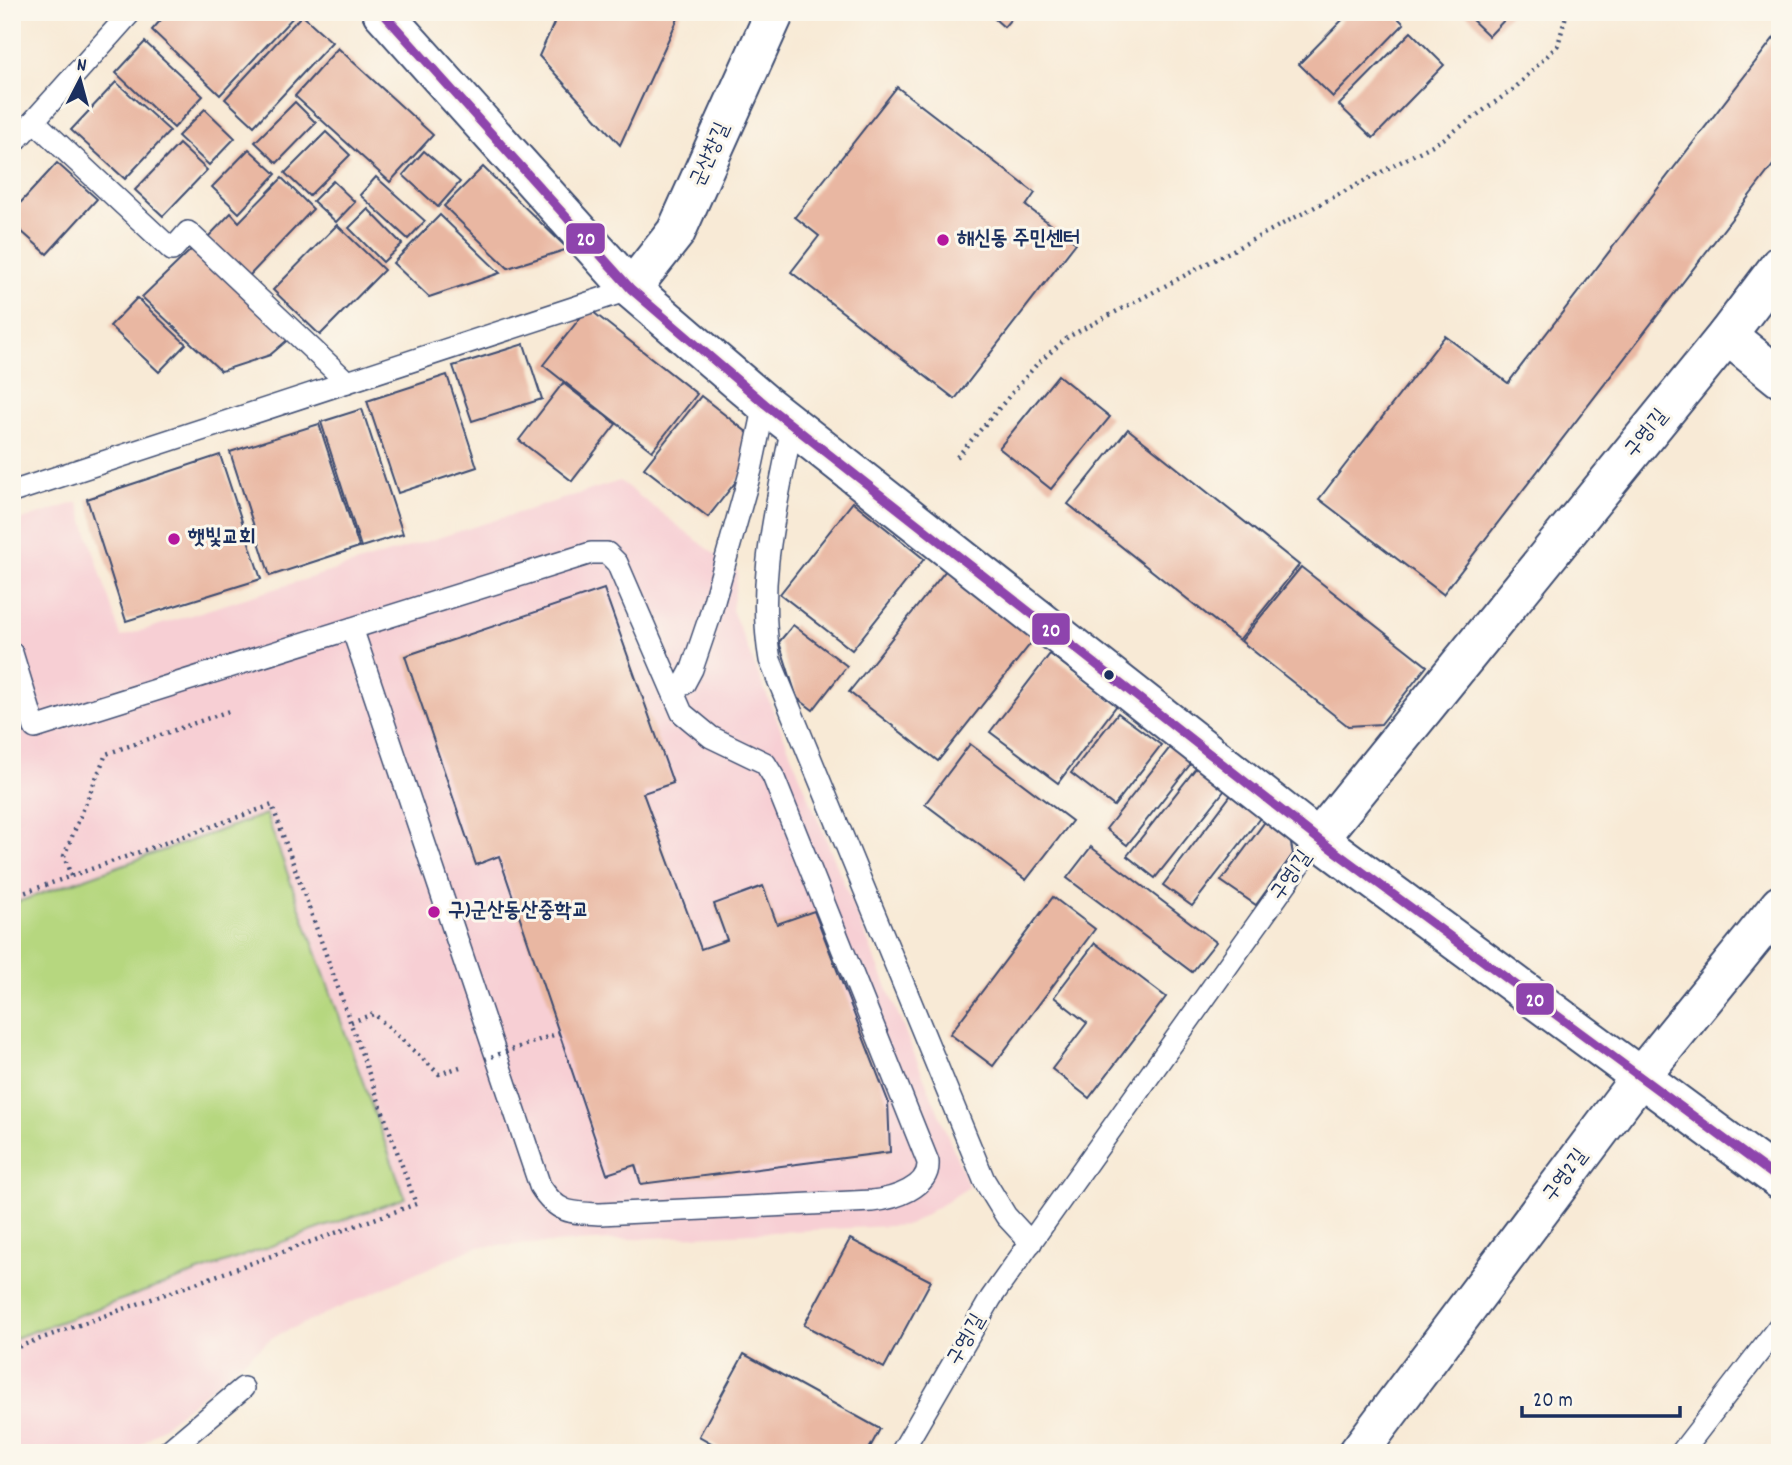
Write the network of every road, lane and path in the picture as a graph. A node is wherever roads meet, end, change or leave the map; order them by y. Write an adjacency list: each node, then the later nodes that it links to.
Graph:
1 (131, 12): 5 (lane)
2 (382, 12): 8 (street)
3 (775, 12): 8 (street, 군산창길)
4 (1567, 12): 13 (path)
5 (34, 121): 6 (lane); 11 (lane)
6 (12, 145)
7 (1780, 265): 9 (street, 구영1길)
8 (631, 289): 11 (lane); 12 (street)
9 (1727, 335): 10 (street); 19 (street, 구영1길)
10 (1780, 378)
11 (347, 382): 14 (lane)
12 (779, 415): 17 (lane); 19 (street); 29 (lane)
13 (957, 457)
14 (12, 492)
15 (352, 628): 16 (lane); 17 (lane); 17 (lane)
16 (12, 653)
17 (673, 691)
18 (231, 710): 20 (path)
19 (1318, 839): 27 (street); 29 (lane, 구영1길)
20 (71, 876): 21 (path); 23 (path)
21 (12, 897)
22 (1780, 905): 27 (street, 구영2길)
23 (351, 1022): 26 (path); 31 (path)
24 (559, 1033): 25 (path, bridge)
25 (485, 1059)
26 (464, 1066)
27 (1641, 1076): 28 (street); 35 (street, 구영2길)
28 (1780, 1180)
29 (1031, 1243): 34 (lane, 구영1길)
30 (1780, 1325): 36 (lane)
31 (12, 1349)
32 (243, 1388): 33 (lane)
33 (166, 1453)
34 (901, 1453)
35 (1358, 1453)
36 (1681, 1453)

